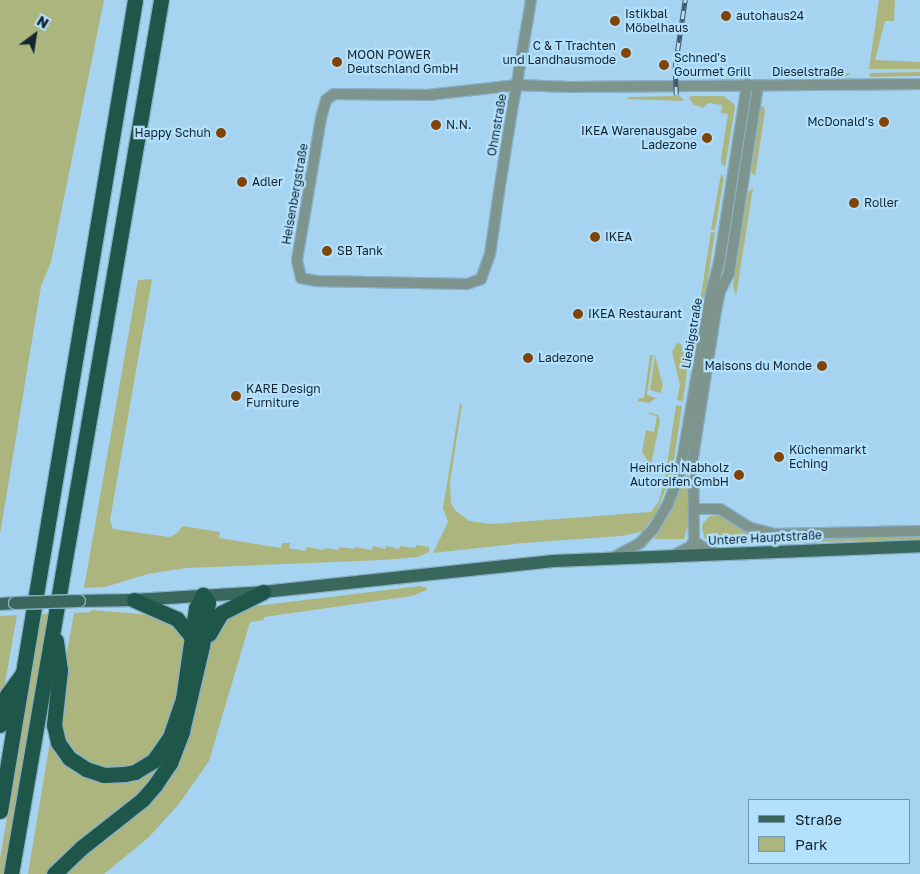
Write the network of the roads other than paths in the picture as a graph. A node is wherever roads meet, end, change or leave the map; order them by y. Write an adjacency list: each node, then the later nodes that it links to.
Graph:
1 (135, 0): 22 (highway)
2 (161, 0): 20 (highway)
3 (531, 0): 6 (street, Ohmstraße)
4 (747, 84): 6 (street, Dieselstraße); 7 (street, Dieselstraße); 15 (street, Liebigstraße)
5 (920, 84): 7 (street, Dieselstraße)
6 (517, 85): 8 (street, Ohmstraße); 8 (street, Heisenbergstraße)
7 (758, 85): 9 (street, Liebigstraße)
8 (490, 254)
9 (694, 509): 10 (street); 11 (street, Liebigstraße)
10 (920, 531)
11 (694, 541): 13 (street); 14 (street)
12 (920, 546): 13 (main road, Untere Hauptstraße)
13 (718, 554): 14 (main road, Untere Hauptstraße)
14 (670, 556): 15 (main road, Untere Hauptstraße)
15 (611, 558): 16 (main road, Untere Hauptstraße)
16 (263, 592): 17 (main road, Untere Hauptstraße); 21 (highway)
17 (203, 595): 18 (main road, Untere Hauptstraße); 21 (highway)
18 (134, 600): 19 (main road, Untere Hauptstraße, bridge); 21 (highway)
19 (0, 604)
20 (53, 624): 21 (highway); 25 (highway)
21 (197, 641): 26 (highway)
22 (24, 670): 23 (highway); 24 (highway)
23 (0, 725)
24 (0, 811)
25 (11, 874)
26 (54, 874)

